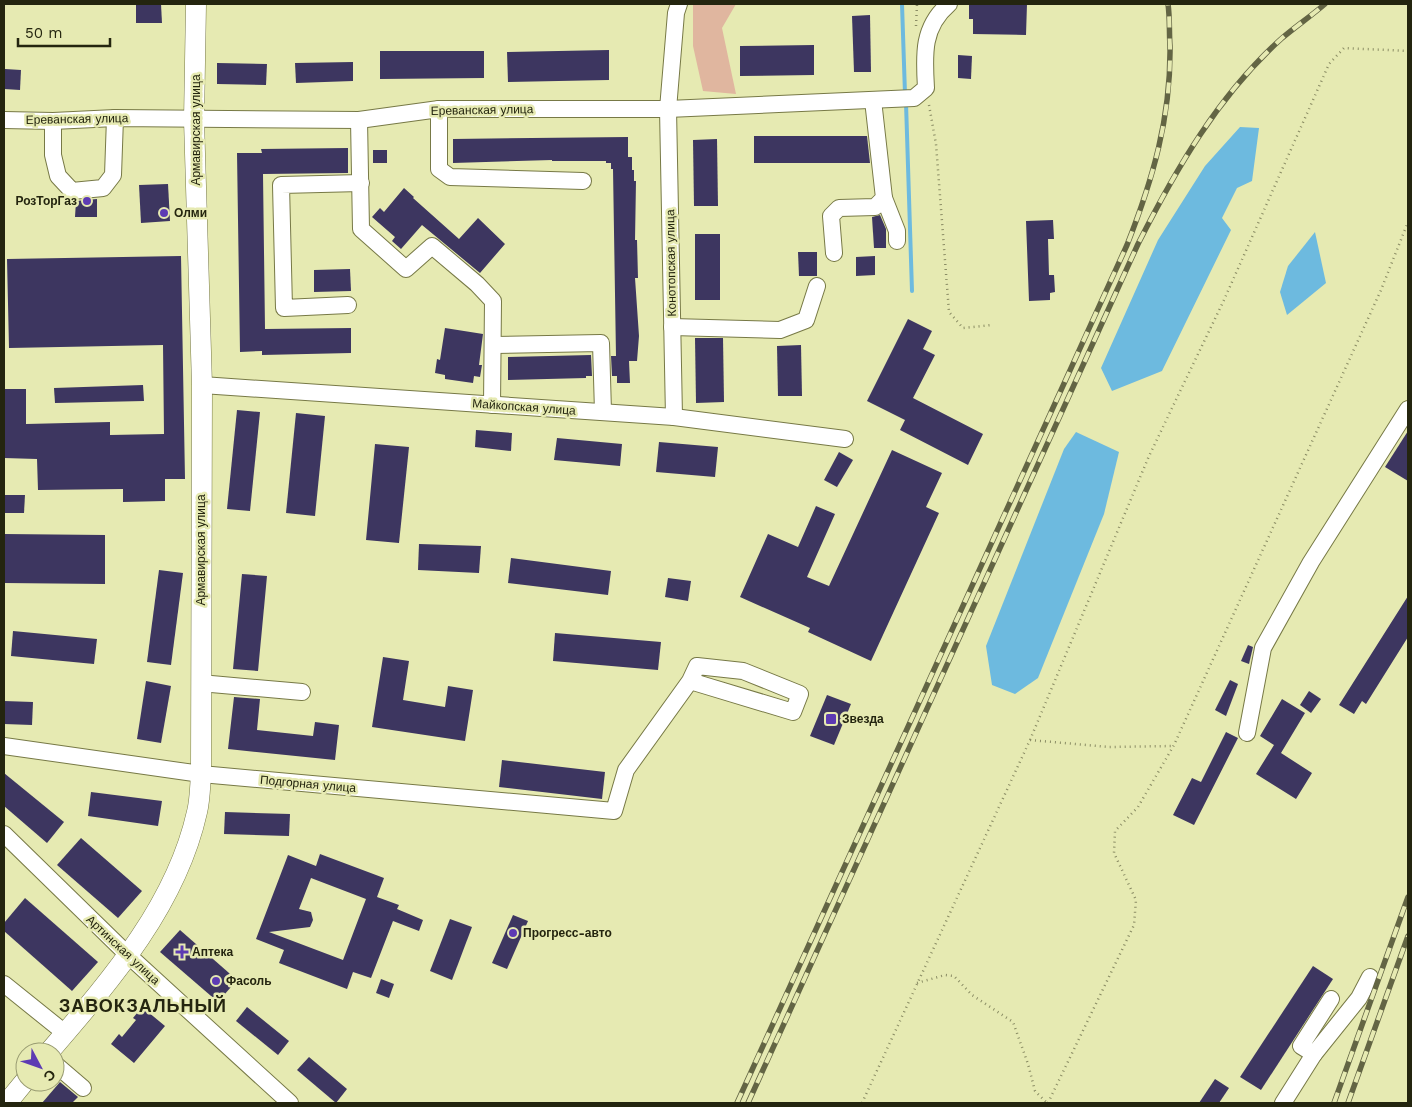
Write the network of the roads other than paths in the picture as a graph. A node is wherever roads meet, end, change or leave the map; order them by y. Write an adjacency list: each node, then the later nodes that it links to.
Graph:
1 (196, 4): 9 (main road, Армавирская улица)
2 (679, 4): 6 (street, Конотопская улица)
3 (949, 4): 4 (street, Ереванская улица)
4 (874, 100): 6 (street, Ереванская улица); 14 (street)
5 (439, 109): 6 (street, Ереванская улица); 10 (street, Ереванская улица); 12 (street)
6 (668, 109): 19 (street, Конотопская улица)
7 (114, 118): 9 (street, Ереванская улица); 11 (street, Ереванская улица); 11 (street)
8 (4, 120): 11 (street, Ереванская улица)
9 (194, 120): 10 (street, Ереванская улица); 21 (main road, Армавирская улица)
10 (359, 120): 13 (street)
11 (53, 121)
12 (583, 181)
13 (361, 183): 18 (street); 20 (street)
14 (884, 198): 15 (street); 16 (street)
15 (896, 240)
16 (834, 253)
17 (817, 286): 19 (street)
18 (348, 305)
19 (672, 327): 25 (street, Конотопская улица)
20 (494, 344): 22 (street); 24 (street)
21 (202, 384): 22 (street, Майкопская улица); 28 (main road, Армавирская улица)
22 (492, 405): 24 (street, Майкопская улица)
23 (1408, 409): 30 (street)
24 (603, 412): 25 (street, Майкопская улица)
25 (674, 417): 26 (street, Майкопская улица)
26 (845, 440)
27 (690, 681): 27 (street); 32 (street, Подгорная улица)
28 (200, 683): 29 (street); 32 (main road, Армавирская улица)
29 (302, 692)
30 (1248, 733)
31 (4, 746): 32 (street, Подгорная улица)
32 (201, 774): 34 (main road, Армавирская улица)
33 (4, 834): 34 (street, Артинская улица)
34 (128, 955): 38 (main road, Армавирская улица); 45 (street, Артинская улица)
35 (1370, 977): 40 (street)
36 (4, 984): 38 (street)
37 (1331, 999): 40 (street)
38 (65, 1034): 39 (main road, Армавирская улица)
39 (58, 1042)
40 (1314, 1054): 46 (street)
41 (65, 1073): 42 (street)
42 (83, 1088)
43 (16, 1092): 44 (main road)
44 (7, 1103)
45 (290, 1103)
46 (1283, 1103)

